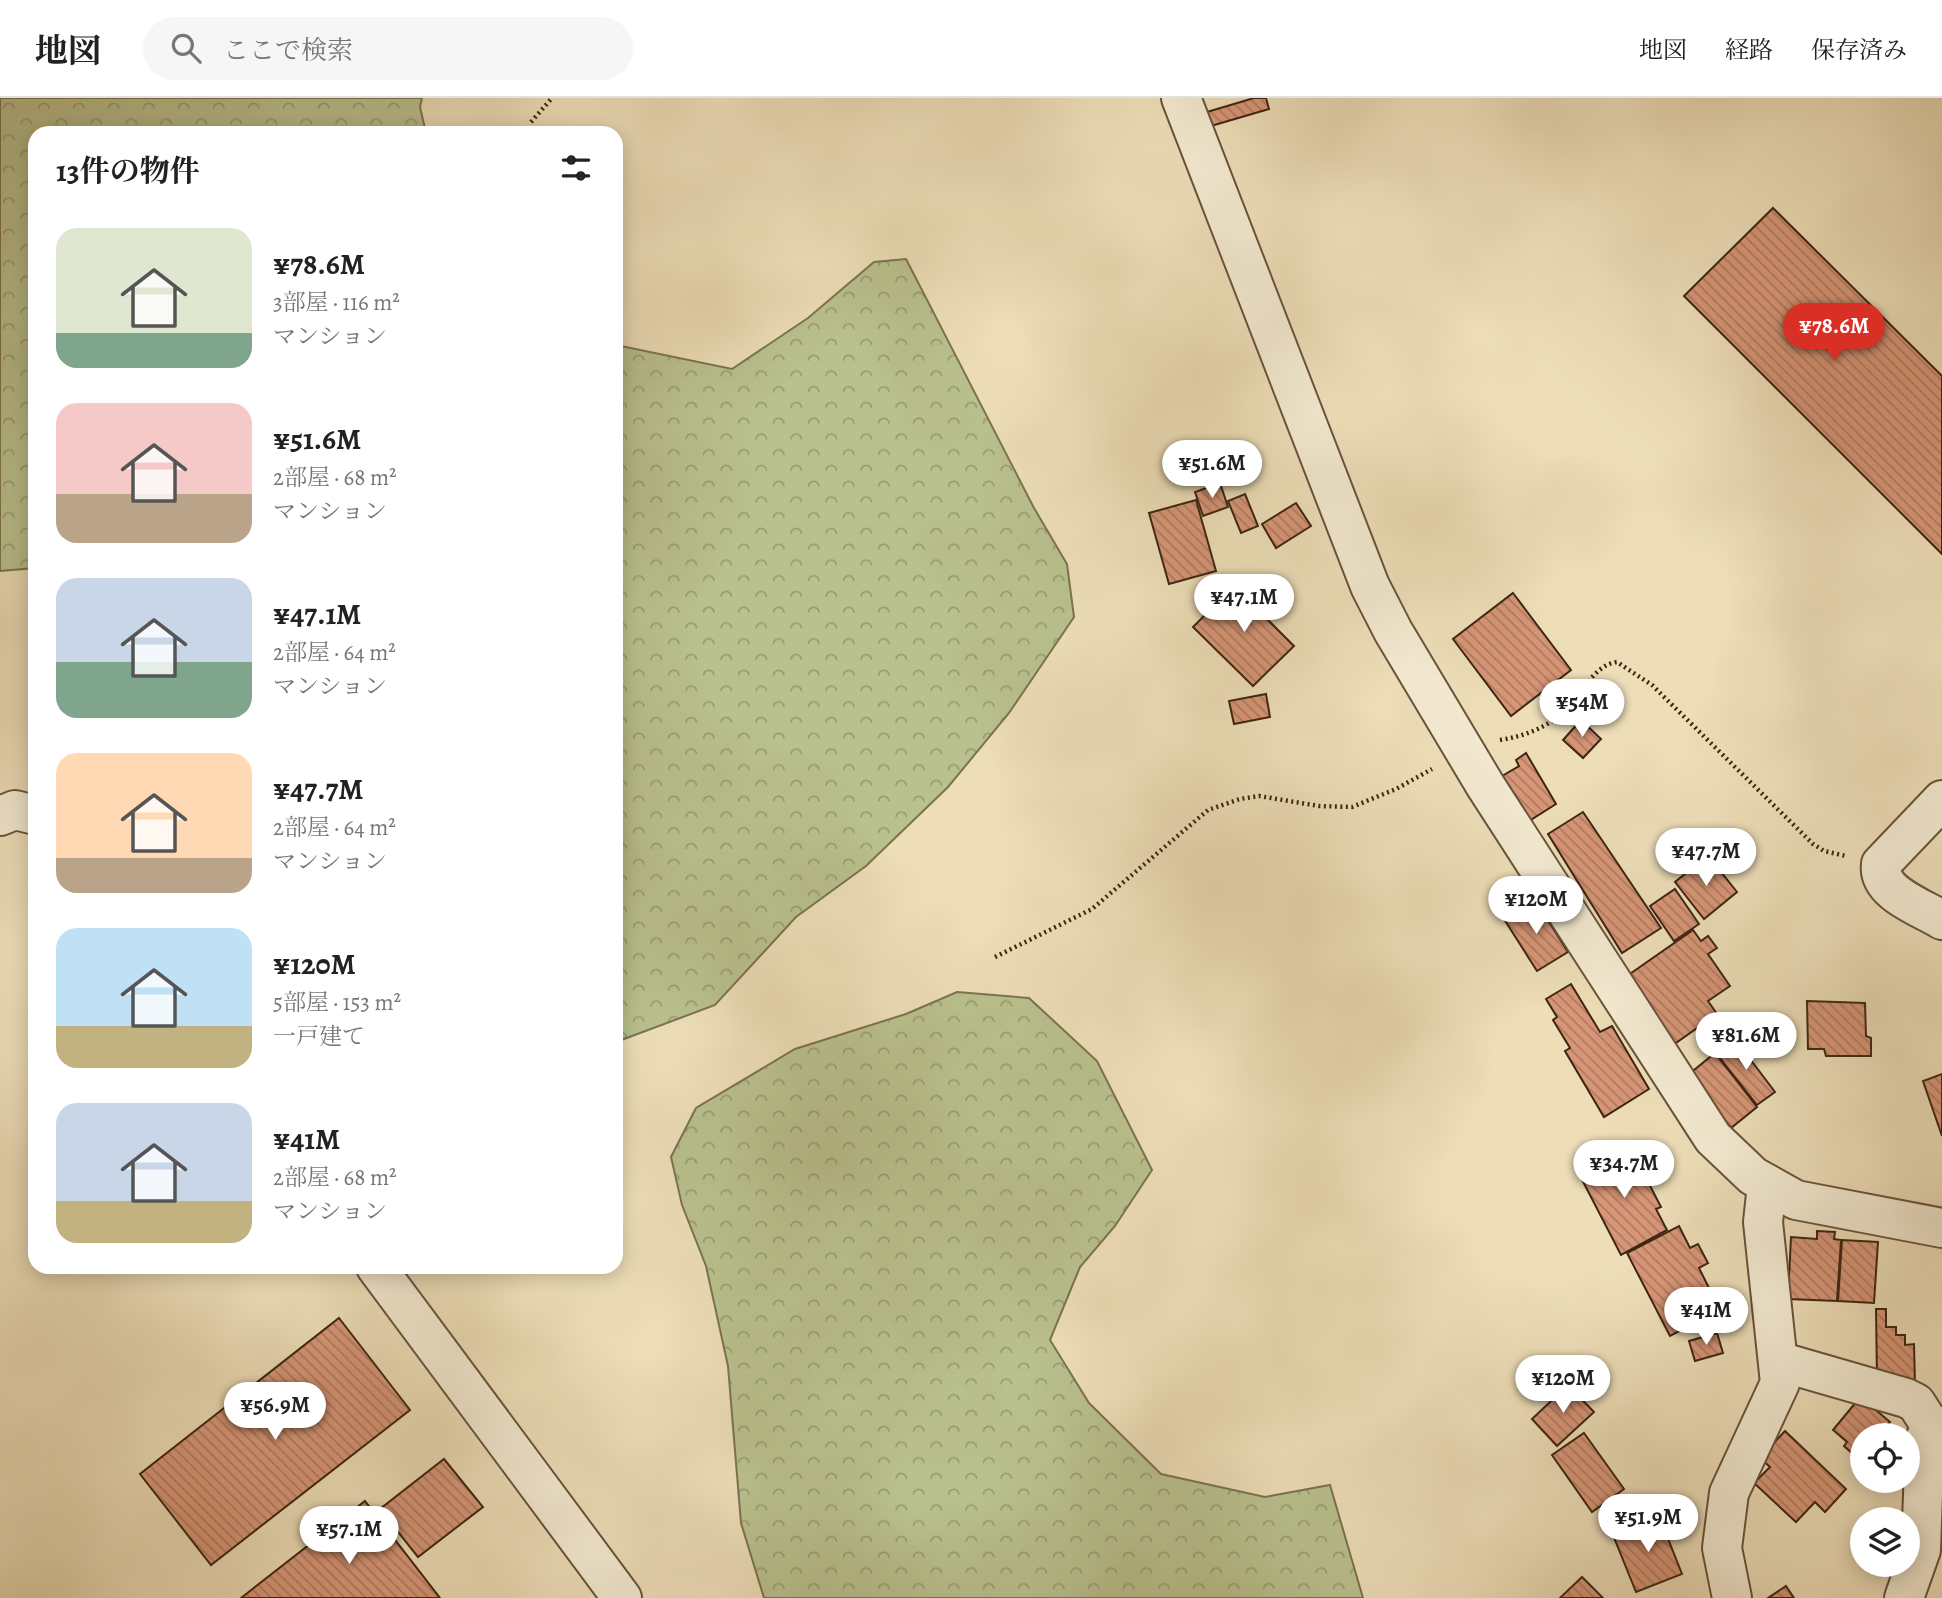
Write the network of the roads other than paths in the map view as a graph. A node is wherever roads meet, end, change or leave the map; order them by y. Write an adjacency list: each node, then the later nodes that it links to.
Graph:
1 (1181, 98): 6 (street)
2 (1942, 800): 5 (street)
3 (28, 813): 4 (street)
4 (0, 816)
5 (1942, 920)
6 (1767, 1185): 7 (street); 9 (street)
7 (1942, 1228)
8 (381, 1274): 11 (street)
9 (1778, 1361): 10 (street); 12 (street)
10 (1937, 1427): 13 (street)
11 (622, 1598)
12 (1732, 1598)
13 (1904, 1598)

